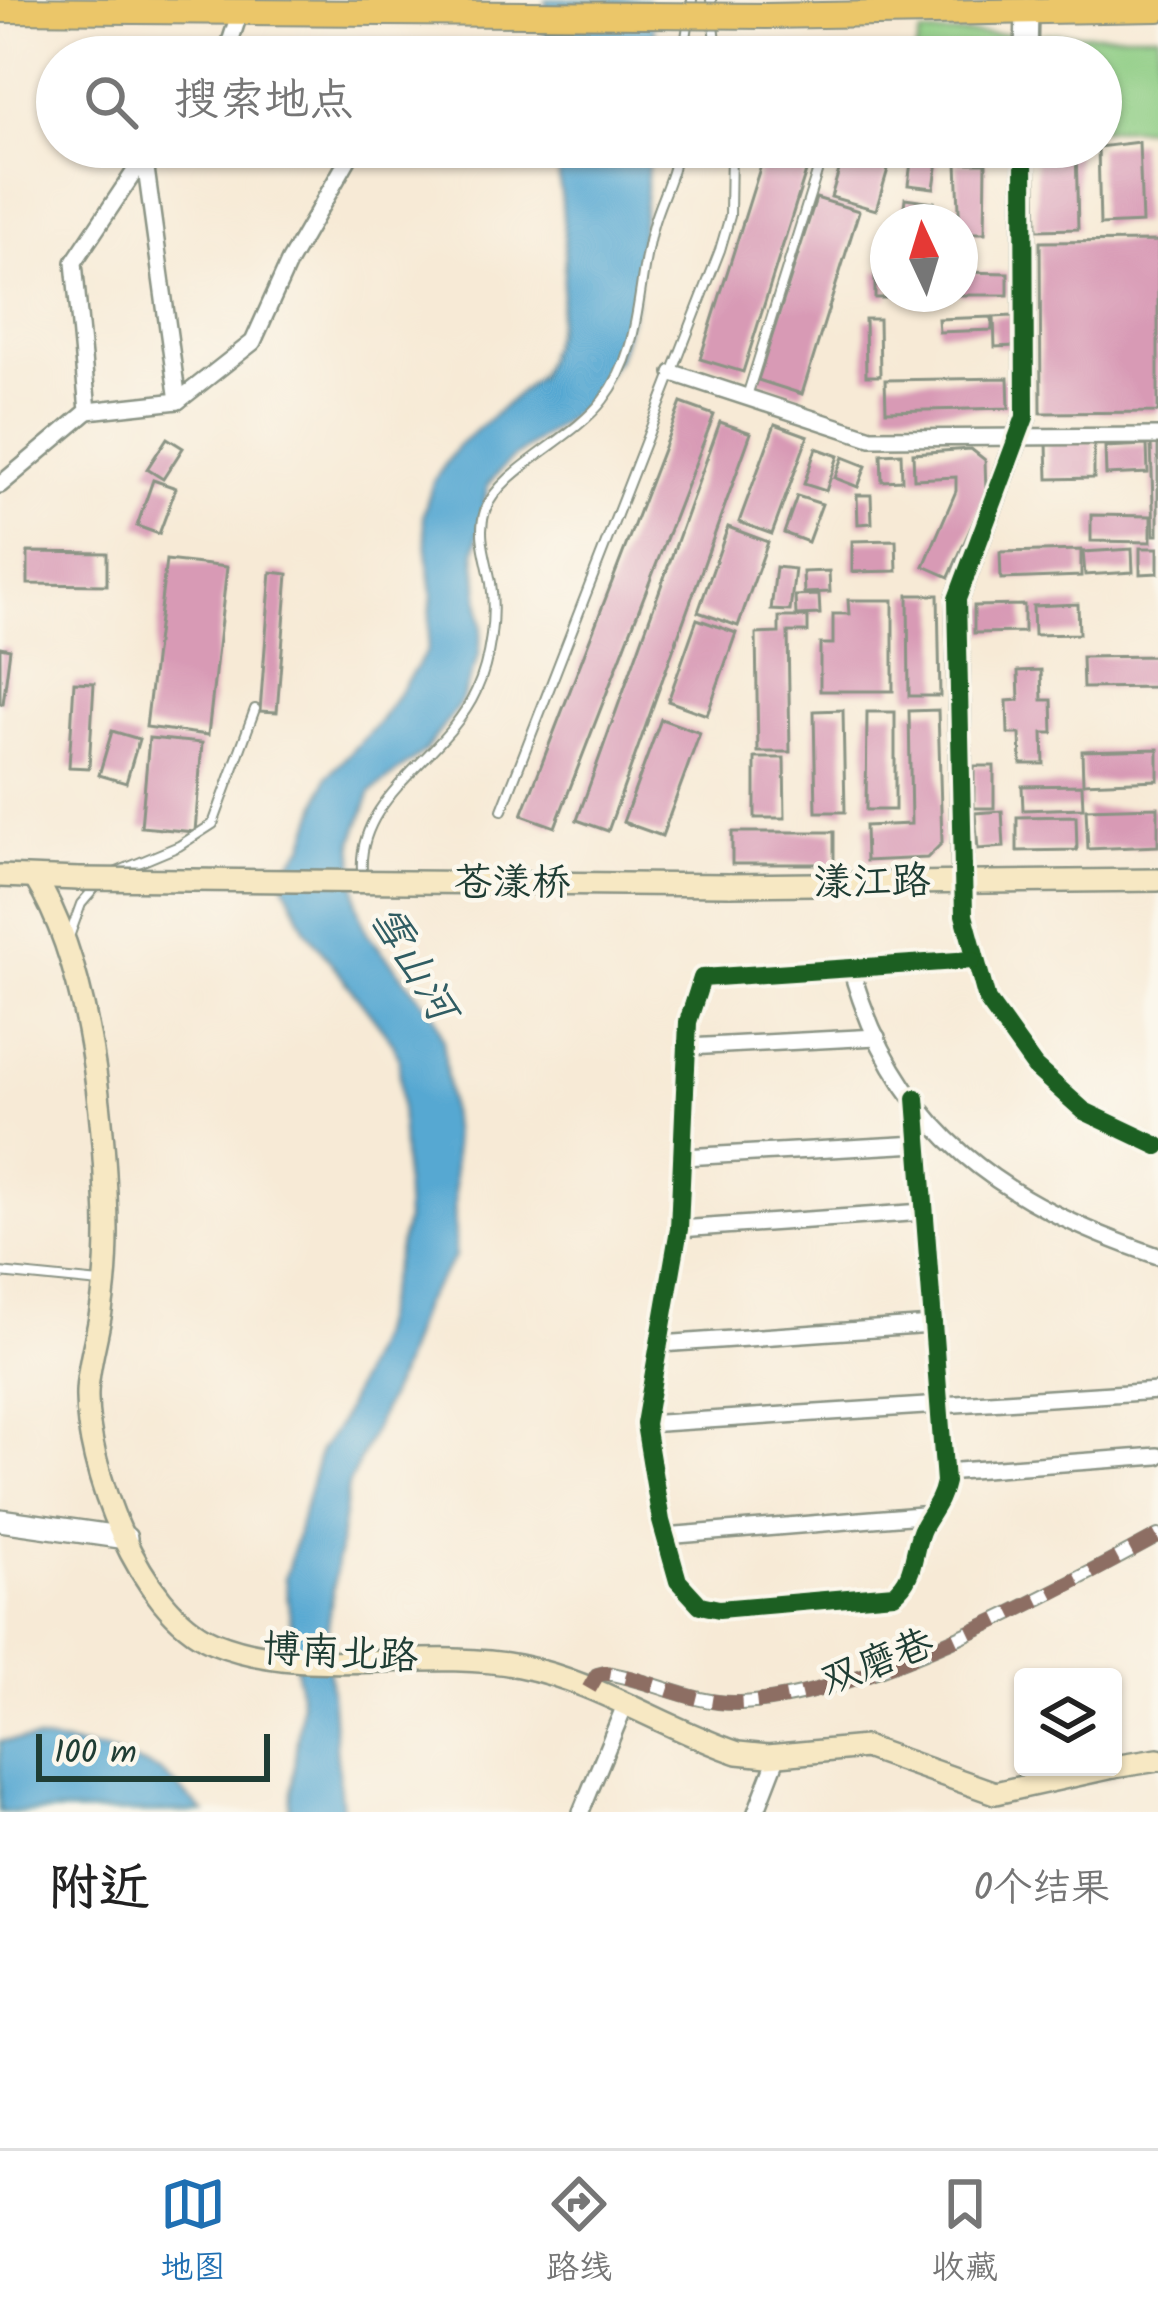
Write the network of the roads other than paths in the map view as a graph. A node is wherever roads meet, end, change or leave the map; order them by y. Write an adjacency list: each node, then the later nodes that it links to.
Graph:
1 (692, 0): 8 (lane)
2 (711, 0): 9 (lane)
3 (1027, 5): 4 (main road, bridge); 5 (main road); 10 (street)
4 (242, 6): 6 (main road); 7 (street)
5 (1158, 9)
6 (0, 10)
7 (232, 36)
8 (686, 36)
9 (715, 36)
10 (1026, 36)
11 (136, 168): 21 (street)
12 (149, 168): 20 (street)
13 (344, 168): 20 (street)
14 (671, 168): 27 (lane)
15 (731, 168): 18 (lane)
16 (818, 168): 19 (lane)
17 (1024, 168): 23 (street)
18 (673, 373): 19 (street); 26 (lane)
19 (747, 398): 23 (street)
20 (178, 401): 21 (street)
21 (88, 411): 24 (street)
22 (1158, 436): 23 (street)
23 (1018, 438): 31 (street)
24 (0, 485)
25 (255, 710): 33 (lane)
26 (502, 810)
27 (362, 871)
28 (0, 875): 29 (main road)
29 (35, 878): 32 (main road, 苍漾桥, bridge); 33 (main road, 博南北路)
30 (1158, 880): 31 (main road, 漾江路)
31 (963, 883): 32 (main road, 漾江路); 34 (street)
32 (729, 886)
33 (67, 944): 46 (main road, 博南北路)
34 (972, 960): 35 (street); 40 (street)
35 (851, 968): 36 (street); 37 (street)
36 (877, 1037): 37 (street); 38 (street)
37 (688, 1047): 41 (street)
38 (916, 1098): 39 (street); 44 (street)
39 (919, 1144): 41 (street); 42 (street)
40 (1158, 1146)
41 (684, 1157): 43 (street)
42 (924, 1213): 43 (street); 47 (street)
43 (680, 1229): 48 (street)
44 (1158, 1256)
45 (0, 1273): 46 (lane)
46 (104, 1283): 58 (main road, 博南北路)
47 (932, 1325): 48 (street); 50 (street)
48 (661, 1344): 51 (street)
49 (1158, 1390): 50 (street)
50 (938, 1405): 51 (street); 53 (street)
51 (644, 1424): 56 (street)
52 (1158, 1456): 53 (street)
53 (944, 1472): 54 (street)
54 (933, 1514): 56 (street); 56 (street)
55 (0, 1520): 58 (street)
56 (665, 1536)
57 (1158, 1536): 59 (street, 双磨巷)
58 (126, 1538): 59 (main road, 博南北路)
59 (589, 1689): 60 (main road, 博南北路)
60 (625, 1705): 61 (main road, 博南北路); 65 (street)
61 (778, 1755): 64 (main road, 博南北路); 66 (street)
62 (1158, 1760): 63 (main road, 博南北路)
63 (1122, 1766)
64 (1072, 1776)
65 (587, 1810)
66 (756, 1812)

